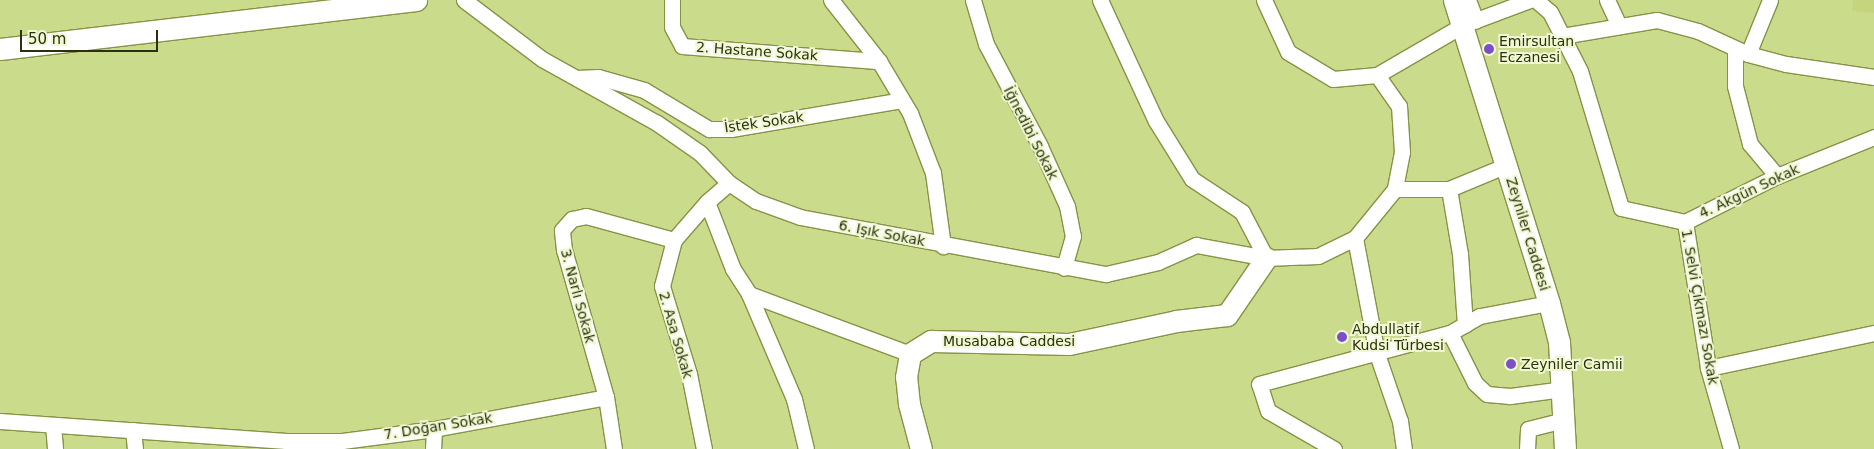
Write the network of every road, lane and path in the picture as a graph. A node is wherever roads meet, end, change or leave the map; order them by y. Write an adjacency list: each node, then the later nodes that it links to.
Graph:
1 (416, 0): 17 (main road)
2 (464, 0): 22 (street, 6. Işık Sokak)
3 (672, 0): 19 (street, 2. Hastane Sokak)
4 (831, 0): 19 (street)
5 (973, 0): 36 (street, İğnedibi Sokak)
6 (1100, 0): 35 (street)
7 (1264, 0): 20 (street)
8 (1452, 0): 14 (main road, Zeyniler Caddesi)
9 (1468, 0): 14 (street)
10 (1530, 0): 14 (street)
11 (1536, 0): 16 (street)
12 (1607, 0): 15 (street)
13 (1770, 0): 18 (street)
14 (1470, 23): 20 (street); 25 (main road, Zeyniler Caddesi)
15 (1619, 26): 16 (street); 18 (street)
16 (1562, 36): 31 (street, 4. Akgün Sokak)
17 (0, 48)
18 (1742, 53): 21 (street); 26 (street)
19 (880, 61): 23 (street)
20 (1377, 75): 28 (street)
21 (1874, 77)
22 (576, 78): 23 (street, İstek Sokak); 27 (street, 6. Işık Sokak)
23 (902, 100): 34 (street)
24 (1874, 137): 26 (street, 4. Akgün Sokak)
25 (1507, 165): 29 (street); 38 (main road, Zeyniler Caddesi)
26 (1777, 176): 31 (street, 4. Akgün Sokak)
27 (729, 183): 30 (street, 2. Asa Sokak); 34 (street, 6. Işık Sokak)
28 (1395, 189): 29 (street); 32 (street)
29 (1450, 189): 39 (street)
30 (707, 202): 33 (street, 2. Asa Sokak); 37 (street)
31 (1685, 222): 44 (street, 1. Selvi Çıkmazı Sokak)
32 (1354, 238): 35 (street, 6. Işık Sokak); 43 (street)
33 (674, 240): 46 (street, 3. Narlı Sokak); 58 (street, 2. Asa Sokak)
34 (943, 246): 36 (street, 6. Işık Sokak)
35 (1266, 258): 36 (street, 6. Işık Sokak); 42 (main road, Musababa Caddesi)
36 (1064, 268)
37 (749, 294): 42 (street); 59 (street)
38 (1549, 303): 39 (street); 45 (main road, Zeyniler Caddesi)
39 (1465, 324): 41 (street)
40 (1874, 332): 44 (street)
41 (1450, 333): 43 (street); 45 (street)
42 (910, 354): 60 (main road)
43 (1377, 354): 61 (street); 62 (street)
44 (1708, 368): 65 (street, 1. Selvi Çıkmazı Sokak)
45 (1563, 389): 47 (main road, Zeyniler Caddesi)
46 (606, 397): 50 (street, 7. Doğan Sokak); 57 (street, 3. Narlı Sokak)
47 (1565, 420): 63 (street); 64 (main road, Zeyniler Caddesi)
48 (0, 421): 49 (street, 7. Doğan Sokak)
49 (53, 425): 51 (street, 7. Doğan Sokak); 54 (street)
50 (434, 429): 53 (street, 7. Doğan Sokak); 56 (street)
51 (133, 430): 52 (street, 7. Doğan Sokak); 55 (street)
52 (231, 443): 53 (street, 7. Doğan Sokak)
53 (286, 445)
54 (55, 449)
55 (135, 449)
56 (434, 449)
57 (614, 449)
58 (704, 449)
59 (806, 449)
60 (921, 449)
61 (1334, 449)
62 (1404, 449)
63 (1527, 449)
64 (1565, 449)
65 (1732, 449)

